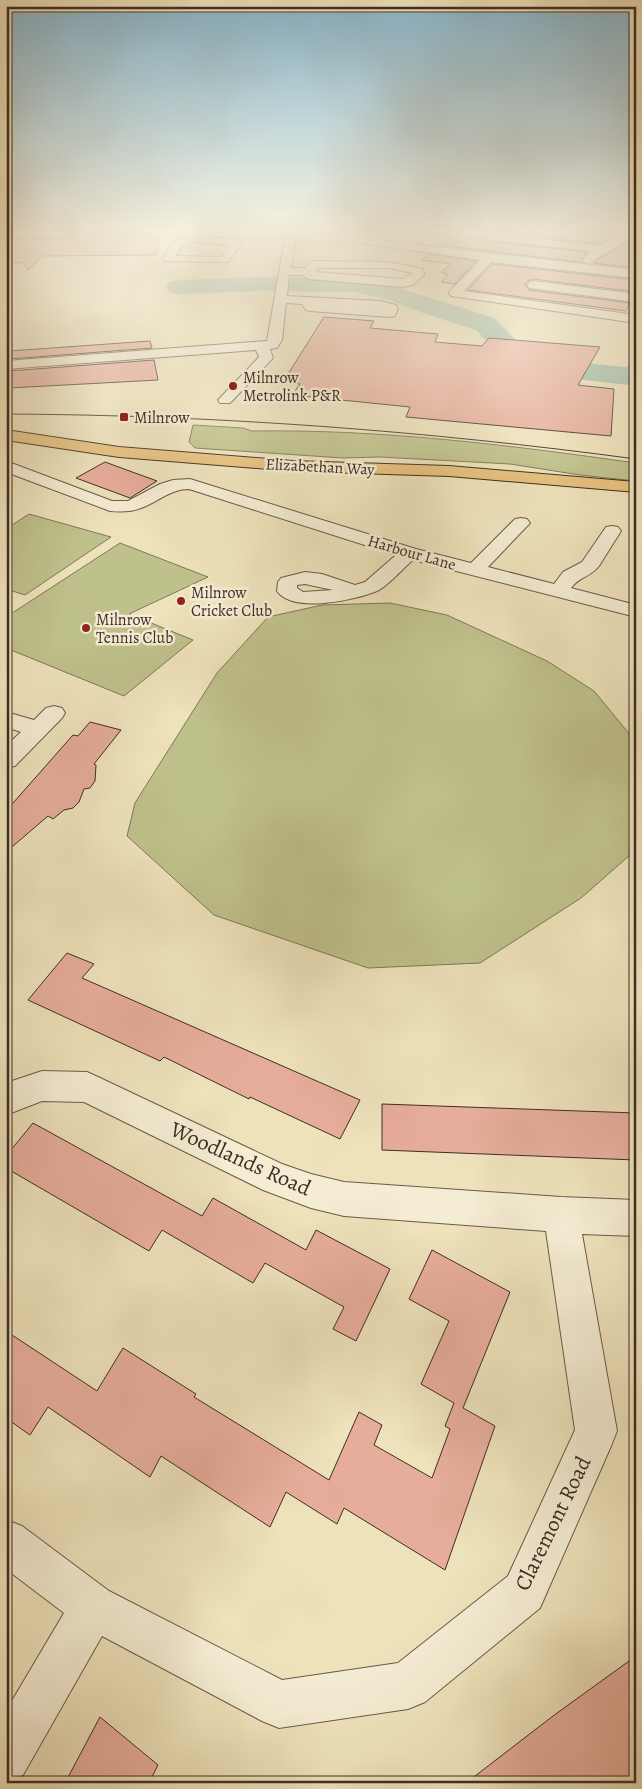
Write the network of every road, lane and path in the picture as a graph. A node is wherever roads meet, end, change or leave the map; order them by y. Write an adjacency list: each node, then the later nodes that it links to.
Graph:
1 (279, 312): 6 (street)
2 (586, 312): 5 (street)
3 (589, 312): 4 (street)
4 (636, 319)
5 (577, 326)
6 (262, 346): 7 (street); 8 (street)
7 (6, 365)
8 (225, 400)
9 (6, 435): 11 (main road, Elizabethan Way)
10 (6, 466): 14 (street, Harbour Lane)
11 (636, 487)
12 (522, 523): 15 (street)
13 (612, 531): 17 (street)
14 (409, 553): 15 (street, Harbour Lane); 16 (street)
15 (475, 570): 17 (street, Harbour Lane)
16 (355, 591)
17 (559, 592): 18 (street, Harbour Lane)
18 (636, 611)
19 (13, 721): 20 (street)
20 (6, 760)
21 (6, 1100): 22 (street, Woodlands Road)
22 (561, 1215): 23 (street, Woodlands Road); 25 (street, Claremont Road)
23 (636, 1218)
24 (6, 1542): 25 (street, Claremont Road)
25 (93, 1607): 26 (street)
26 (6, 1758)

